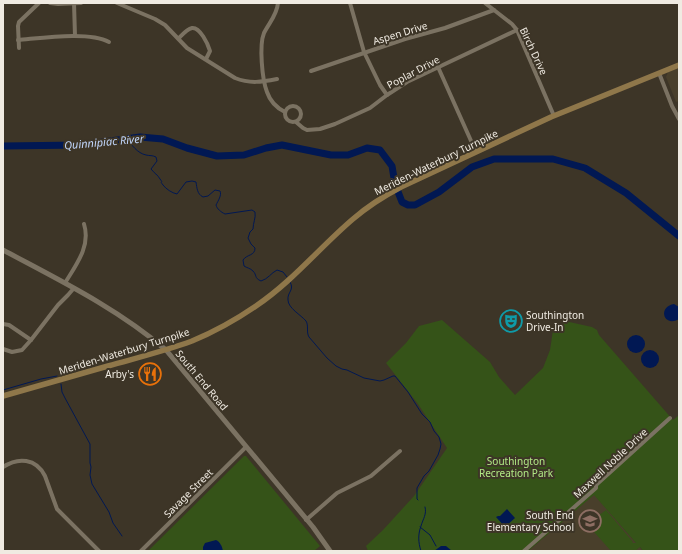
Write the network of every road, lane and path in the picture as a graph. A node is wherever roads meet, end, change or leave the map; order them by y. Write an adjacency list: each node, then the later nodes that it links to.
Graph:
1 (39, 3): 13 (street)
2 (50, 3): 3 (street)
3 (74, 3): 4 (street); 11 (street)
4 (81, 3)
5 (117, 3): 12 (street)
6 (278, 3): 23 (street)
7 (350, 3): 16 (street)
8 (485, 3): 9 (street, Birch Drive)
9 (494, 10): 10 (street, Birch Drive); 16 (street, Aspen Drive)
10 (517, 30): 19 (street, Poplar Drive); 26 (street, Birch Drive)
11 (75, 36): 13 (street); 14 (street)
12 (179, 38): 17 (street); 17 (street)
13 (18, 40): 15 (street)
14 (109, 42)
15 (19, 48)
16 (364, 52): 20 (street, Aspen Drive); 24 (street)
17 (206, 59): 23 (street)
18 (679, 65): 21 (main road, Meriden-Waterbury Turnpike)
19 (438, 67): 24 (street, Poplar Drive); 29 (street)
20 (311, 71)
21 (659, 73): 26 (main road, Meriden-Waterbury Turnpike); 27 (street)
22 (277, 78): 23 (street)
23 (265, 81): 25 (street)
24 (387, 95): 28 (street, Poplar Drive)
25 (286, 112): 28 (street); 28 (street)
26 (554, 116): 29 (main road, Meriden-Waterbury Turnpike)
27 (679, 119)
28 (296, 122)
29 (476, 152): 37 (main road, Meriden-Waterbury Turnpike)
30 (84, 224): 32 (street)
31 (3, 250): 32 (street, South End Road)
32 (65, 283): 33 (street, South End Road)
33 (74, 288): 35 (street); 37 (street, South End Road)
34 (3, 324): 35 (street)
35 (31, 340): 36 (street)
36 (3, 348)
37 (166, 350): 38 (main road, Meriden-Waterbury Turnpike); 40 (street, South End Road)
38 (3, 396)
39 (670, 418): 47 (street, Maxwell Noble Drive)
40 (246, 447): 43 (street, South End Road); 45 (street, Savage Street)
41 (400, 451): 43 (street)
42 (3, 466): 44 (street)
43 (306, 520): 46 (street, South End Road)
44 (99, 551)
45 (141, 551)
46 (330, 551)
47 (524, 551)

